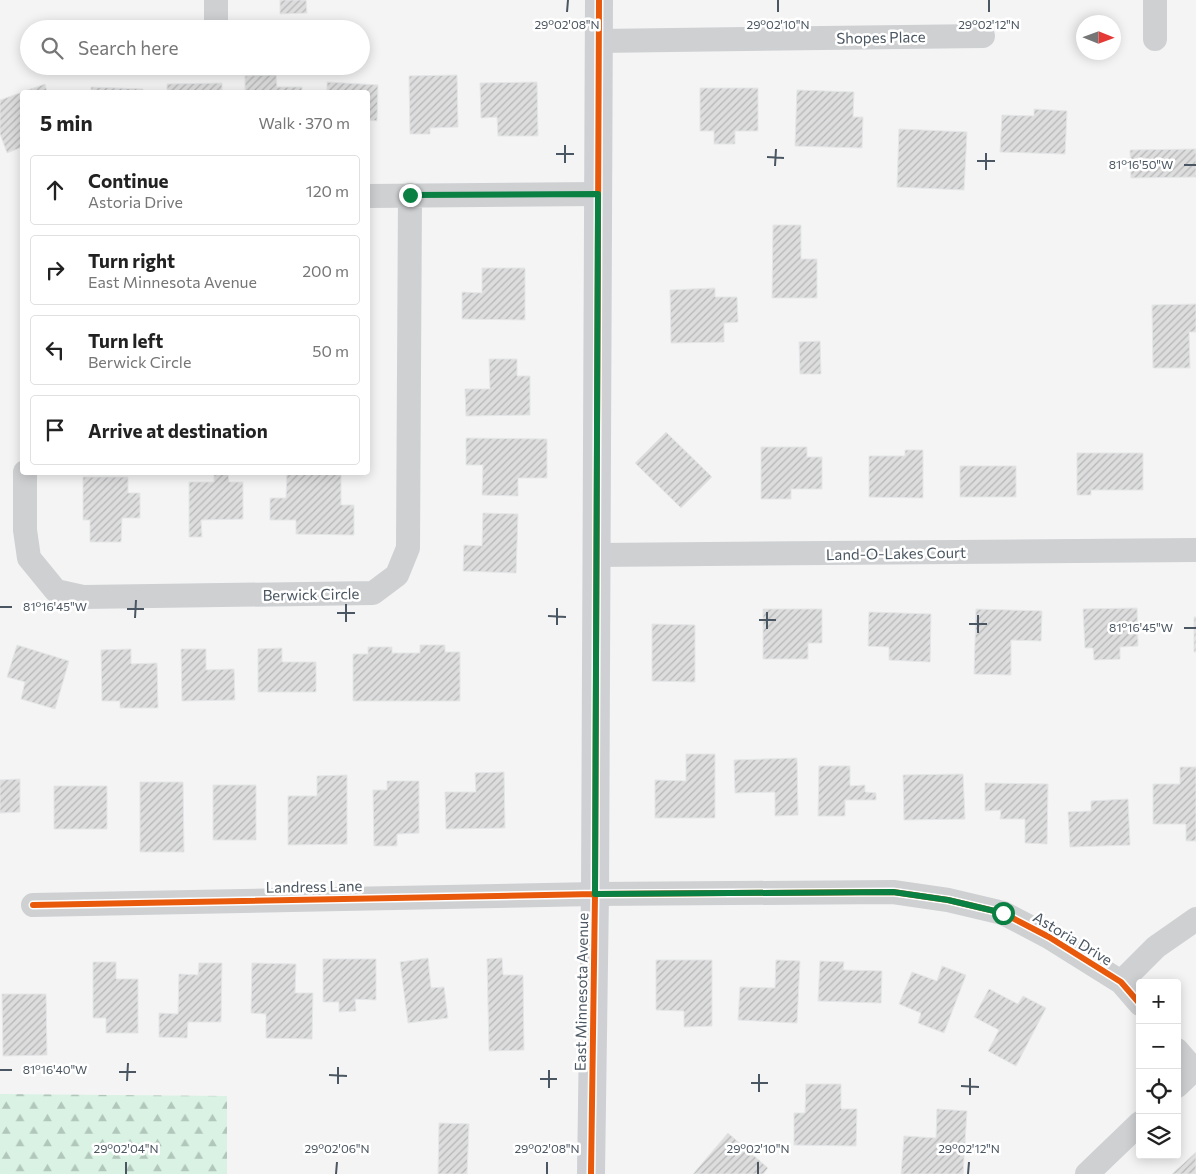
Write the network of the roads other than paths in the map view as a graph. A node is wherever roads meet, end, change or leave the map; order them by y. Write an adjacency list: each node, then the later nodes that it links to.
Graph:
1 (216, 0): 4 (street)
2 (599, 0): 7 (street, East Minnesota Avenue)
3 (1155, 0): 6 (street)
4 (216, 20)
5 (983, 36): 7 (street, Shopes Place)
6 (1155, 39)
7 (598, 41): 8 (street, East Minnesota Avenue)
8 (598, 194): 9 (street); 13 (street, East Minnesota Avenue)
9 (410, 195): 10 (street); 11 (street, Berwick Circle)
10 (370, 196)
11 (25, 475)
12 (1196, 550): 13 (street, Land-O-Lakes Court)
13 (596, 555): 14 (street, East Minnesota Avenue)
14 (595, 894): 15 (street, Landress Lane); 17 (street, Astoria Drive); 23 (street, East Minnesota Avenue)
15 (33, 904)
16 (1196, 919): 17 (street)
17 (1121, 982): 18 (street, Astoria Drive)
18 (1136, 999)
19 (1181, 1055): 20 (street)
20 (1195, 1071): 21 (street)
21 (1181, 1083)
22 (1136, 1127): 24 (street)
23 (591, 1174)
24 (1087, 1174)

